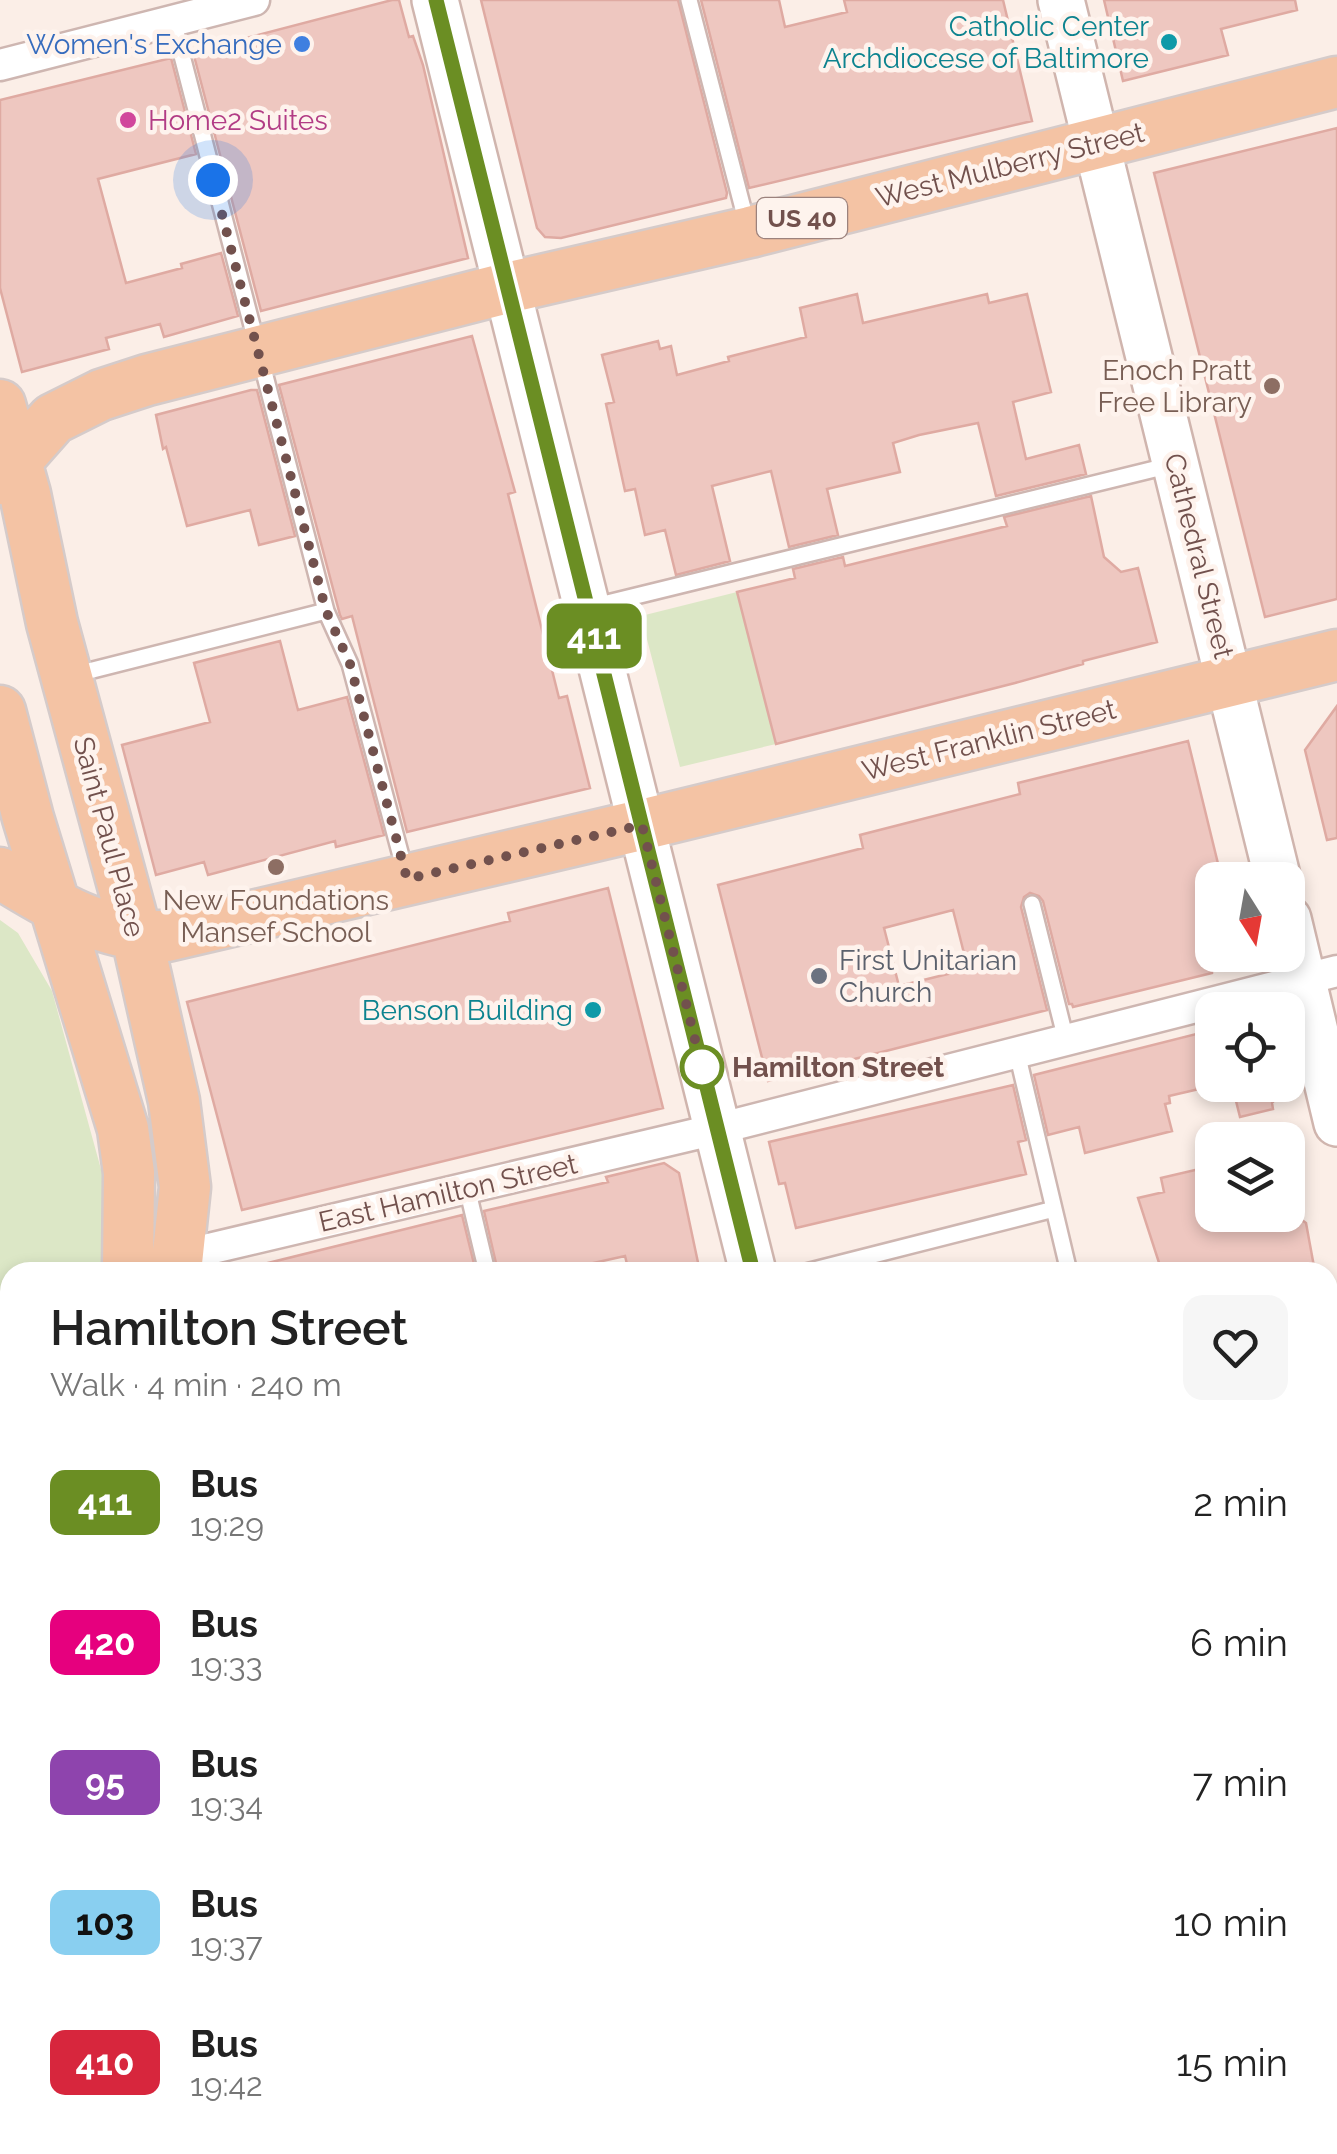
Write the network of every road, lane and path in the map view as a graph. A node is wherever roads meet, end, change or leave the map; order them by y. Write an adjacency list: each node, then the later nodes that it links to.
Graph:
1 (254, 0): 5 (street)
2 (436, 0): 10 (main road)
3 (689, 0): 9 (lane)
4 (1061, 0): 8 (main road, Cathedral Street)
5 (174, 21): 6 (street); 11 (lane)
6 (0, 65)
7 (1337, 82): 8 (main road, West Mulberry Street / US 40)
8 (1096, 142): 9 (main road, West Mulberry Street / US 40); 13 (main road, Cathedral Street)
9 (750, 232): 10 (main road, West Mulberry Street / US 40)
10 (507, 288): 11 (main road, US 40); 16 (main road)
11 (259, 350): 14 (main road, US 40); 17 (lane)
12 (0, 405): 14 (main road, Saint Paul Place)
13 (1176, 464): 16 (lane); 21 (main road, Cathedral Street)
14 (7, 470): 18 (main road, Saint Paul Place)
15 (0, 559): 18 (main road)
16 (587, 608): 23 (main road)
17 (326, 611): 20 (lane); 26 (lane)
18 (52, 623): 20 (main road, Saint Paul Place)
19 (1337, 655): 21 (main road, West Franklin Street)
20 (66, 676): 29 (main road, Saint Paul Place)
21 (1230, 680): 23 (main road, West Franklin Street); 24 (main road, Cathedral Street)
22 (0, 711): 28 (main road)
23 (642, 825): 26 (main road, West Franklin Street); 35 (main road)
24 (1274, 862)
25 (0, 873): 28 (main road)
26 (407, 879): 29 (main road, West Franklin Street)
27 (1032, 904): 32 (lane)
28 (56, 908): 29 (main road); 38 (main road)
29 (137, 937): 39 (main road, Saint Paul Place)
30 (1305, 949): 31 (main road)
31 (1320, 976): 32 (street, East Hamilton Street); 34 (main road)
32 (1066, 1040): 33 (street, East Hamilton Street)
33 (1017, 1053): 35 (street, East Hamilton Street); 37 (lane)
34 (1337, 1123)
35 (718, 1129): 36 (street, East Hamilton Street); 42 (main road)
36 (467, 1188): 40 (street, East Hamilton Street); 41 (lane)
37 (1054, 1209): 43 (lane); 44 (lane)
38 (129, 1262)
39 (177, 1262)
40 (185, 1262)
41 (485, 1262)
42 (751, 1262)
43 (845, 1262)
44 (1067, 1262)

